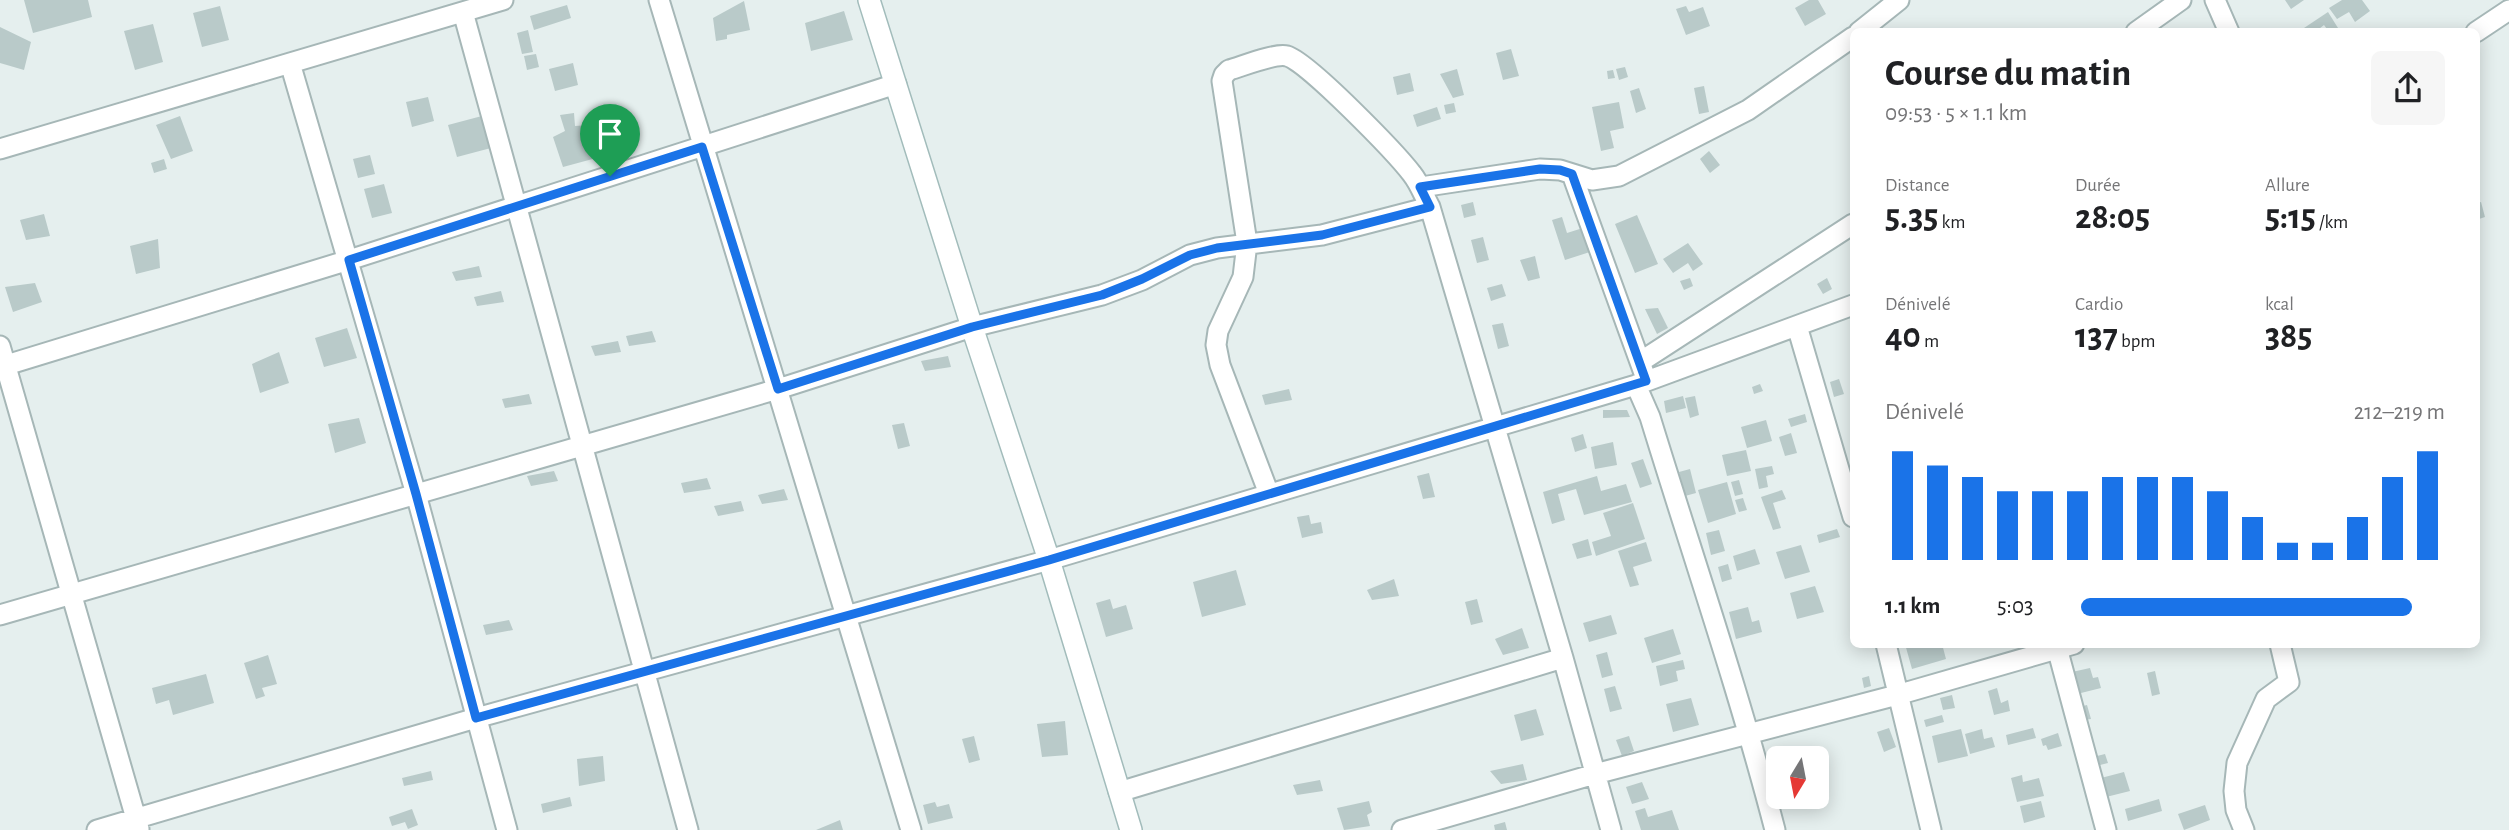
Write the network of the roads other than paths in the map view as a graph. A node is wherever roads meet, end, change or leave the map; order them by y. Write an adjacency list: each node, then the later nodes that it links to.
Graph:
1 (503, 0): 8 (street)
2 (659, 0): 16 (street)
3 (869, 0): 15 (main road)
4 (1899, 0): 9 (street)
5 (2181, 0): 10 (street)
6 (2215, 0): 11 (street)
7 (2509, 10): 12 (street)
8 (463, 12): 14 (street); 20 (street)
9 (1868, 28)
10 (2142, 28)
11 (2227, 28)
12 (2480, 29)
13 (1850, 43): 18 (street)
14 (290, 63): 17 (street); 24 (street)
15 (896, 84): 16 (street); 27 (main road)
16 (702, 147): 20 (street); 30 (street)
17 (0, 149)
18 (1572, 174): 19 (street); 29 (street)
19 (1420, 187): 21 (street); 23 (street)
20 (517, 205): 24 (street); 32 (street)
21 (1430, 207): 23 (street); 31 (street)
22 (1850, 226): 29 (street)
23 (1247, 243): 27 (street); 34 (street)
24 (349, 260): 28 (street); 33 (street)
25 (1850, 306): 26 (street)
26 (1797, 326): 29 (street); 35 (street)
27 (972, 327): 30 (street); 36 (main road)
28 (2, 359): 37 (street)
29 (1641, 376): 31 (street); 48 (street)
30 (778, 389): 32 (street); 38 (street)
31 (1495, 426): 34 (street); 44 (street)
32 (582, 446): 33 (street); 45 (street)
33 (416, 494): 37 (street); 47 (street)
34 (1269, 494): 36 (street)
35 (1850, 507)
36 (1049, 560): 38 (street); 50 (main road)
37 (71, 594): 39 (street); 51 (street)
38 (846, 614): 45 (street); 56 (street)
39 (0, 615)
40 (1887, 648): 46 (street)
41 (2055, 648): 46 (street)
42 (2062, 648): 62 (street)
43 (2281, 648): 63 (street)
44 (1563, 659): 49 (street); 50 (street)
45 (643, 672): 47 (street); 55 (street)
46 (1898, 695): 48 (street); 61 (street)
47 (476, 718): 51 (street); 54 (street)
48 (1749, 732): 49 (street); 60 (street)
49 (1595, 774): 52 (street); 59 (street)
50 (1119, 792): 57 (main road)
51 (138, 824): 53 (street)
52 (1446, 824): 58 (street)
53 (97, 830)
54 (507, 830)
55 (688, 830)
56 (911, 830)
57 (1131, 830)
58 (1402, 830)
59 (1611, 830)
60 (1775, 830)
61 (1931, 830)
62 (2106, 830)
63 (2244, 830)

